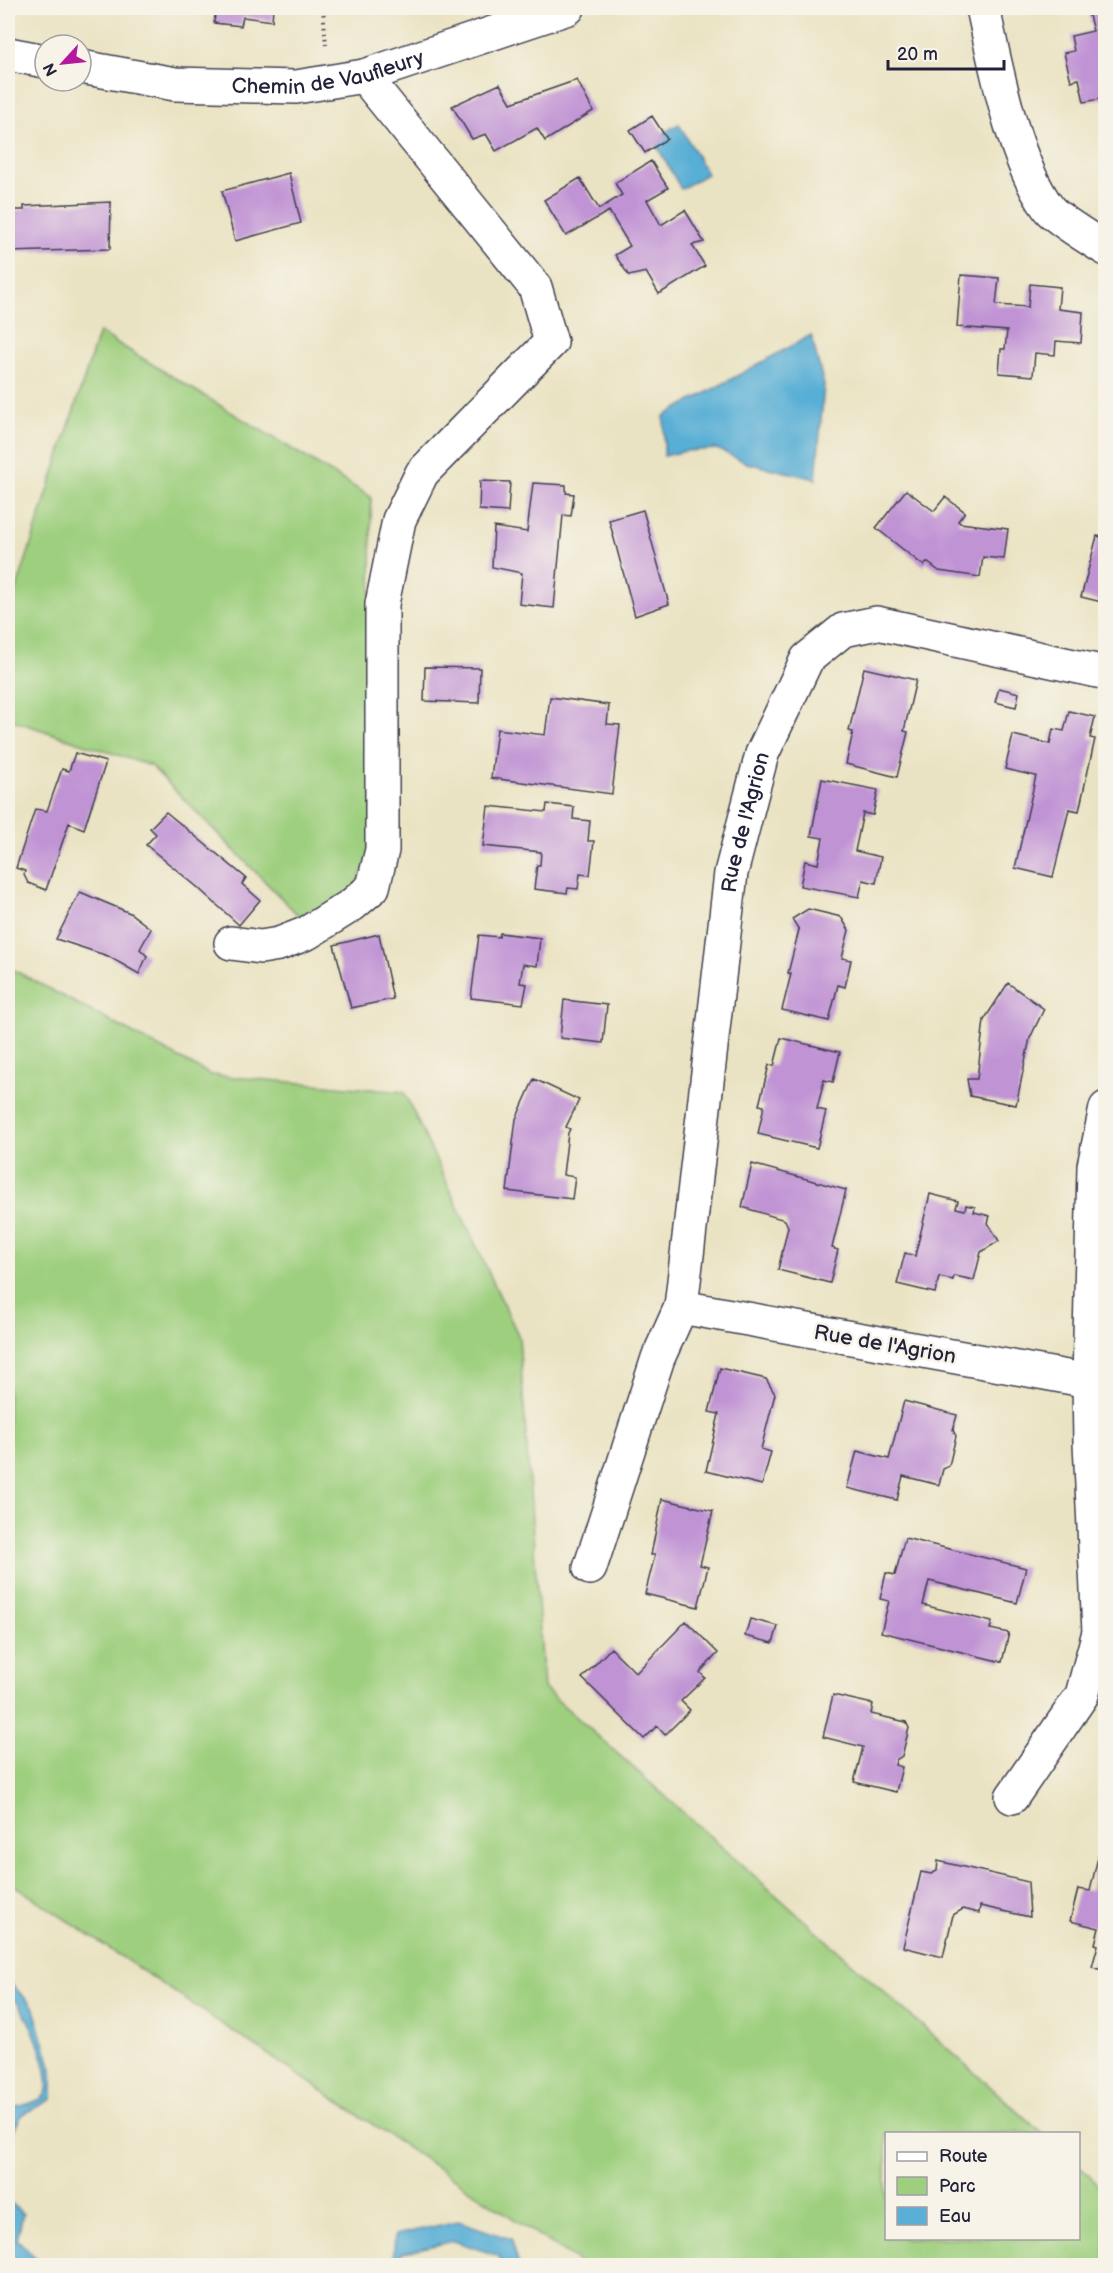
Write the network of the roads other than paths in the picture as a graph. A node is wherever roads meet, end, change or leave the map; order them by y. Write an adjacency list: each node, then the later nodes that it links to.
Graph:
1 (568, 8): 6 (street, Chemin de Vaufleury)
2 (983, 8): 7 (street)
3 (8, 54): 4 (street)
4 (33, 59)
5 (93, 69): 6 (street, Chemin de Vaufleury)
6 (364, 76): 9 (street)
7 (1106, 249)
8 (1106, 674): 11 (street, Rue de l'Agrion)
9 (231, 943)
10 (1106, 1108): 12 (street)
11 (681, 1307): 12 (street, Rue de l'Agrion); 13 (street, Rue de l'Agrion)
12 (1089, 1381): 14 (street)
13 (590, 1568)
14 (1012, 1797)

